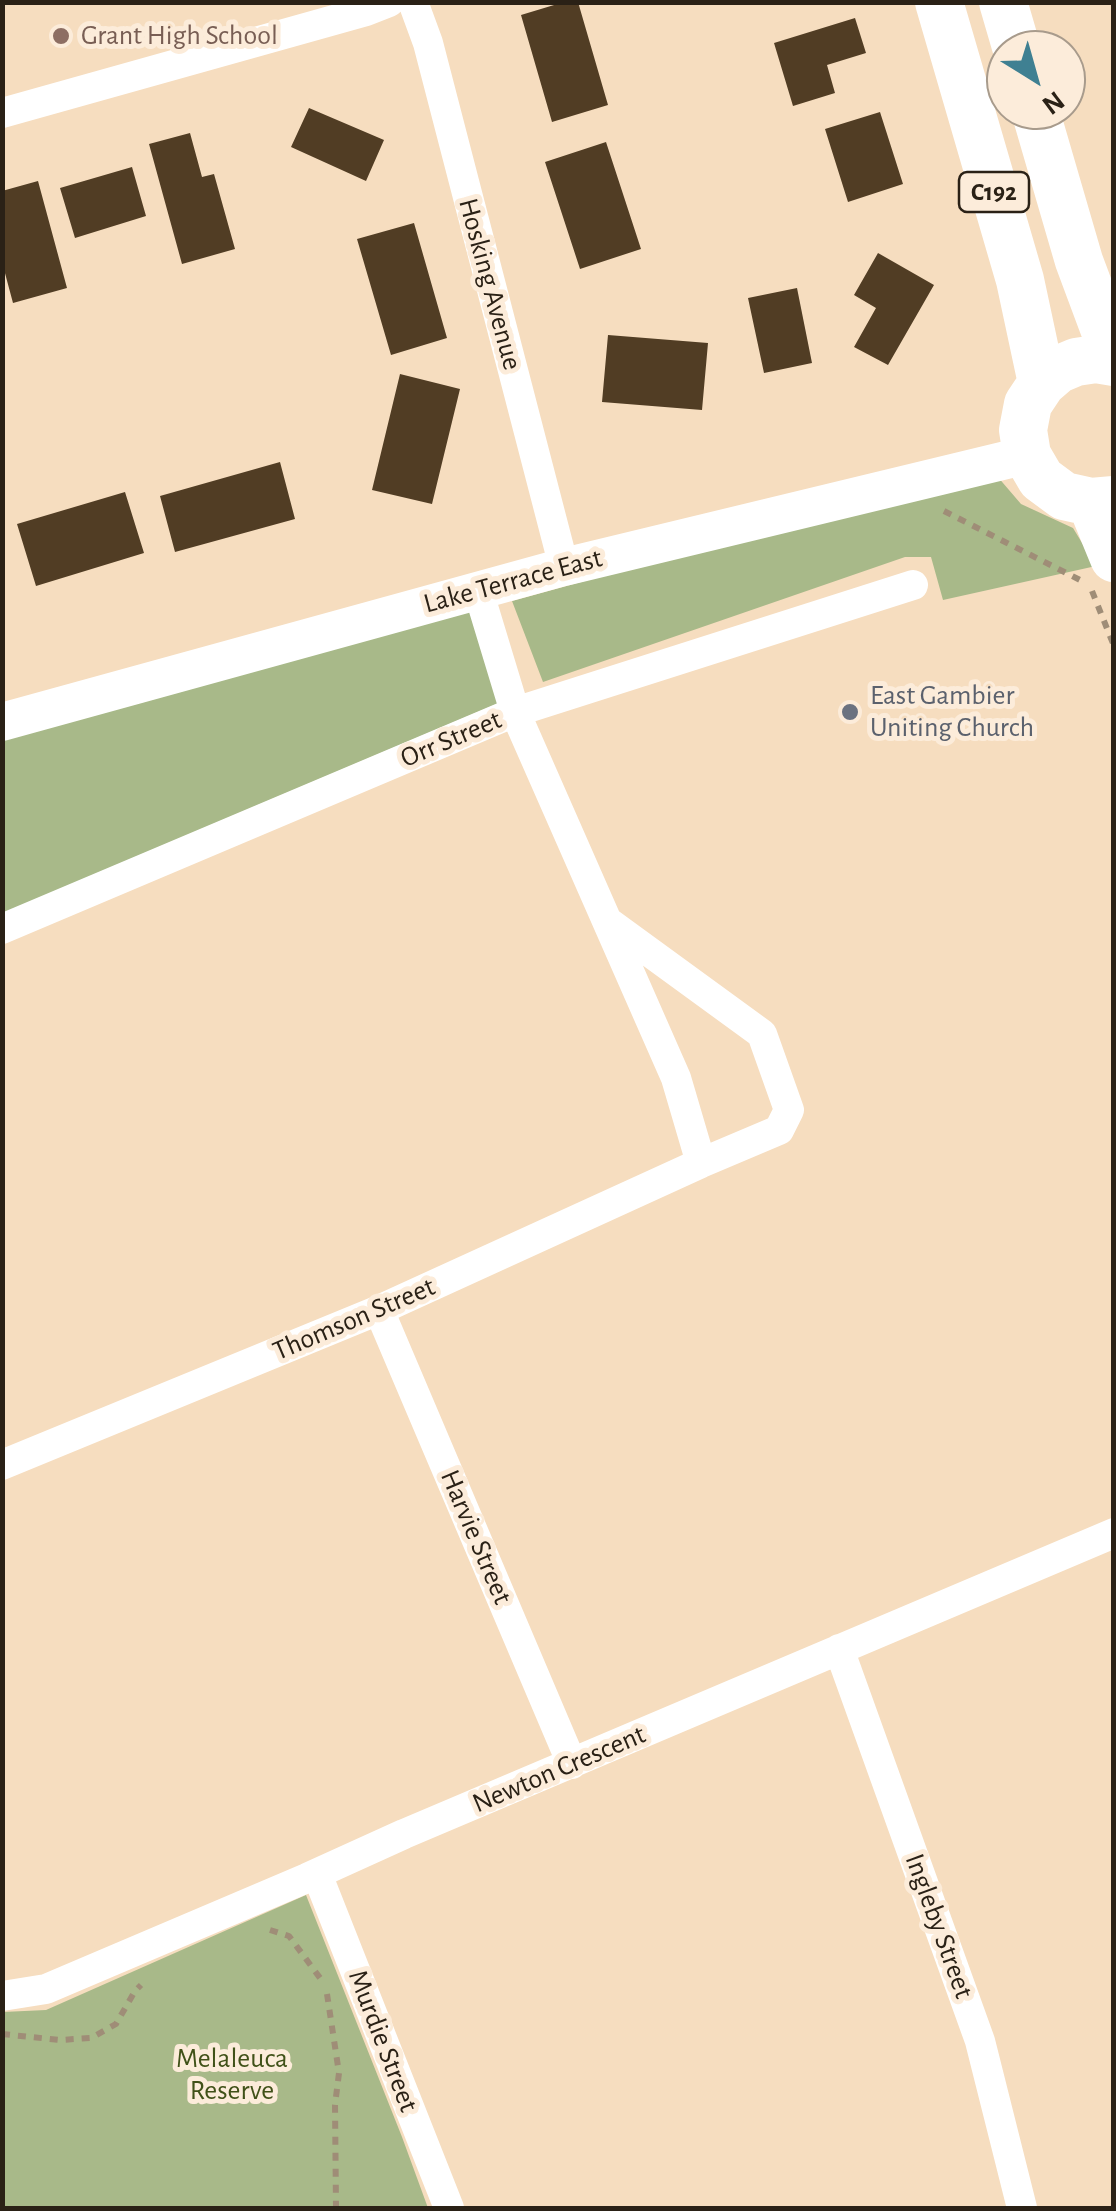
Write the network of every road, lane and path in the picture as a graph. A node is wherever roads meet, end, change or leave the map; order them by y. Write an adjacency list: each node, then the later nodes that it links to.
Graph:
1 (389, 2): 6 (street)
2 (414, 2): 14 (street, Hosking Avenue)
3 (939, 2): 9 (main road, C192)
4 (1003, 2): 5 (main road)
5 (1011, 30)
6 (2, 114)
7 (1041, 130): 8 (main road, C192)
8 (1114, 359): 9 (main road, C192)
9 (1042, 383): 10 (main road)
10 (1027, 455): 11 (street, Lake Terrace East); 12 (main road)
11 (894, 486): 14 (street, Lake Terrace East); 17 (path)
12 (1102, 501): 13 (main road)
13 (1114, 558)
14 (564, 567): 16 (street, Lake Terrace East)
15 (913, 585): 18 (street, Orr Street)
16 (478, 590): 18 (street); 19 (street, Lake Terrace East)
17 (1114, 646)
18 (515, 712): 20 (street); 21 (street, Orr Street)
19 (2, 722)
20 (607, 921): 22 (street); 22 (street, Thomson Street)
21 (2, 930)
22 (701, 1163): 23 (street, Thomson Street)
23 (378, 1310): 24 (street, Thomson Street); 27 (street, Harvie Street)
24 (2, 1464)
25 (1114, 1533): 26 (street, Newton Crescent)
26 (839, 1649): 27 (street, Newton Crescent); 35 (street, Ingleby Street)
27 (572, 1764): 28 (street, Newton Crescent)
28 (317, 1874): 31 (street, Newton Crescent); 34 (street, Murdie Street)
29 (268, 1929): 33 (path)
30 (146, 1981): 32 (path)
31 (2, 1996)
32 (2, 2034)
33 (336, 2208)
34 (449, 2208)
35 (1022, 2208)

